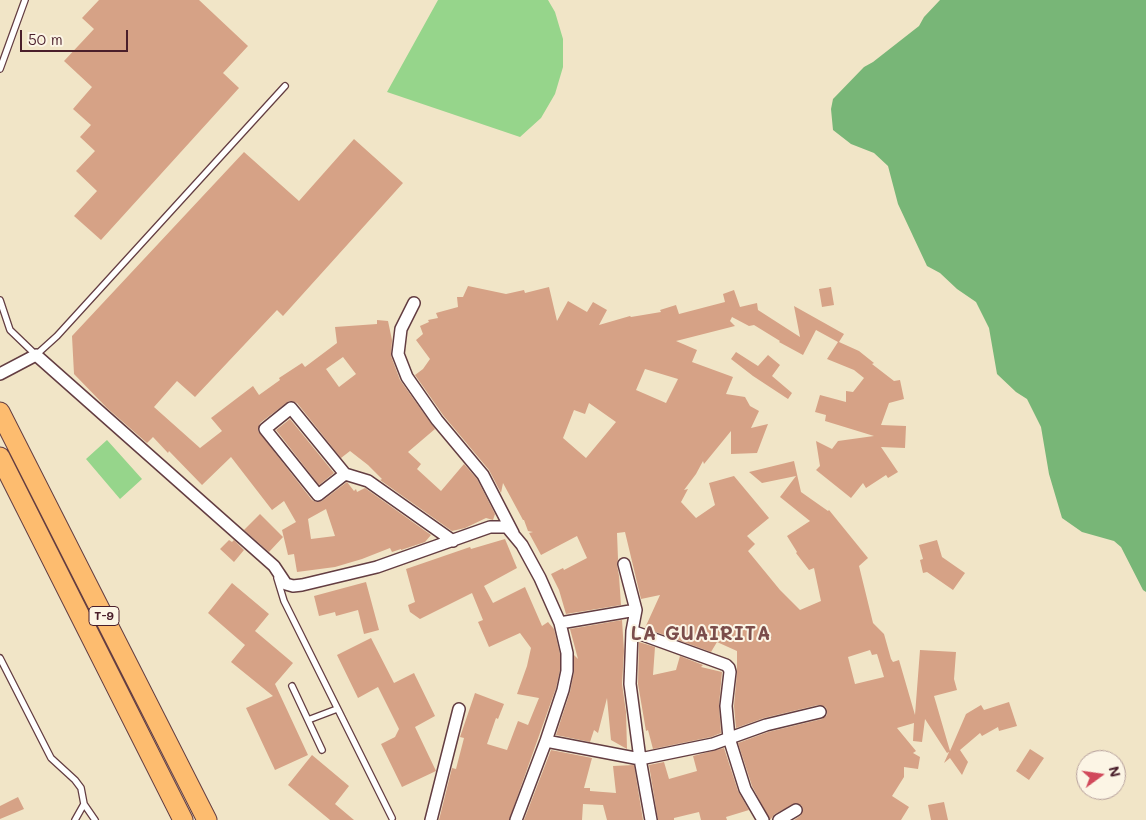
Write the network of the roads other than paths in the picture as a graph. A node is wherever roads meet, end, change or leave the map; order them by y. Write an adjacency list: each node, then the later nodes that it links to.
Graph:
1 (25, 0): 2 (lane)
2 (0, 69)
3 (285, 86): 6 (lane)
4 (0, 300): 6 (lane)
5 (414, 303): 11 (street)
6 (36, 354): 7 (street); 14 (street)
7 (0, 374)
8 (0, 412): 34 (highway, T-9)
9 (0, 457): 33 (highway, T-9)
10 (345, 474): 10 (street); 12 (street)
11 (514, 534): 12 (street); 16 (street)
12 (453, 541): 14 (street)
13 (624, 564): 15 (street)
14 (274, 566): 20 (lane)
15 (636, 610): 16 (street); 17 (street)
16 (560, 623): 25 (street)
17 (632, 631): 24 (street); 27 (street)
18 (0, 658): 28 (lane)
19 (292, 686): 23 (lane)
20 (337, 708): 23 (lane); 30 (lane)
21 (459, 709): 35 (street)
22 (820, 712): 24 (street)
23 (308, 720): 26 (lane)
24 (729, 738): 27 (street); 38 (street)
25 (546, 741): 27 (street); 36 (street)
26 (322, 750)
27 (640, 759): 37 (street)
28 (84, 804): 31 (lane); 32 (lane)
29 (796, 810): 39 (street)
30 (392, 818)
31 (75, 820)
32 (95, 820)
33 (182, 820)
34 (208, 820)
35 (430, 820)
36 (516, 820)
37 (652, 820)
38 (763, 820)
39 (779, 820)

